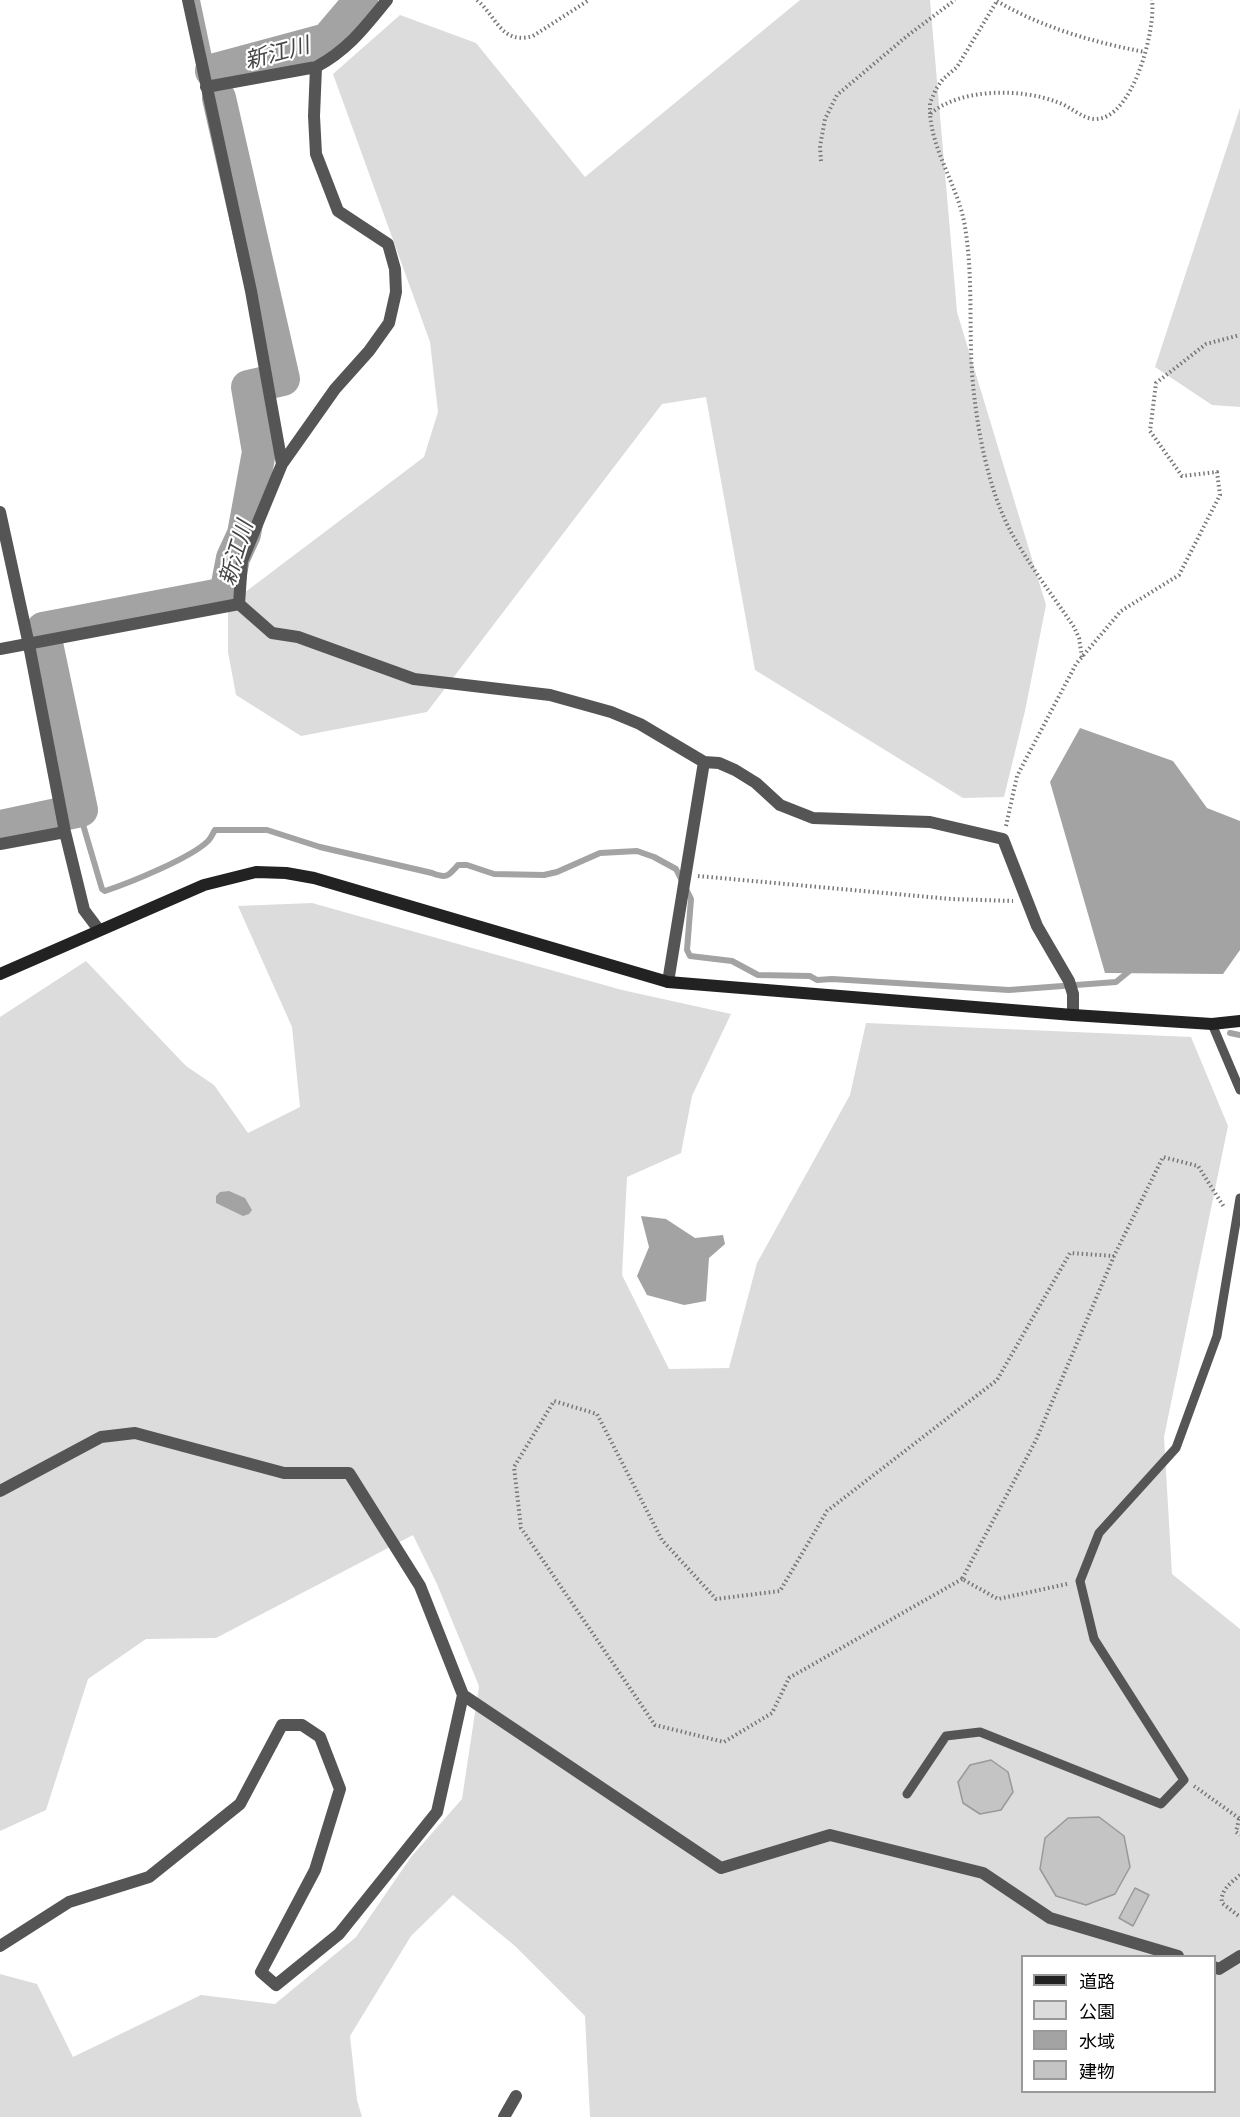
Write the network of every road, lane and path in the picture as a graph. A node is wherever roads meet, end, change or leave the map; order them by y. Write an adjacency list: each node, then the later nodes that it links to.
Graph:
1 (188, 0): 10 (street)
2 (387, 0): 9 (street)
3 (477, 0): 4 (path)
4 (589, 0)
5 (955, 0): 12 (path)
6 (1152, 0): 8 (path)
7 (997, 1): 8 (path); 11 (path)
8 (1145, 52): 11 (path)
9 (316, 67): 10 (street); 14 (street)
10 (206, 87): 14 (street)
11 (930, 114): 19 (path)
12 (821, 161)
13 (1240, 336): 19 (path)
14 (282, 464): 16 (street)
15 (0, 512): 17 (street)
16 (239, 604): 17 (street); 20 (street)
17 (30, 645): 18 (street); 21 (street)
18 (0, 650)
19 (1082, 657): 22 (path)
20 (704, 762): 22 (street); 24 (street)
21 (65, 831): 23 (street); 26 (street)
22 (1003, 839): 25 (street)
23 (0, 844)
24 (685, 875): 25 (path); 28 (street)
25 (1026, 898): 29 (street)
26 (99, 930): 27 (street); 28 (street)
27 (0, 974)
28 (668, 982): 29 (street)
29 (1073, 1016): 31 (street)
30 (1240, 1021): 31 (street)
31 (1212, 1024): 32 (lane)
32 (1240, 1090)
33 (1240, 1198): 34 (lane)
34 (1235, 1226): 35 (path); 38 (lane)
35 (1114, 1256): 37 (path); 37 (path)
36 (0, 1491): 39 (street)
37 (962, 1579): 38 (path)
38 (1080, 1581): 40 (lane)
39 (463, 1695): 46 (street); 47 (street)
40 (1184, 1780): 41 (lane); 42 (path)
41 (907, 1794)
42 (1240, 1819): 43 (path)
43 (1240, 1835)
44 (1240, 1875): 45 (path)
45 (1240, 1917)
46 (0, 1946)
47 (1175, 1955)
48 (1240, 1956): 49 (street)
49 (1216, 1968)
50 (516, 2096): 51 (street)
51 (504, 2117)

